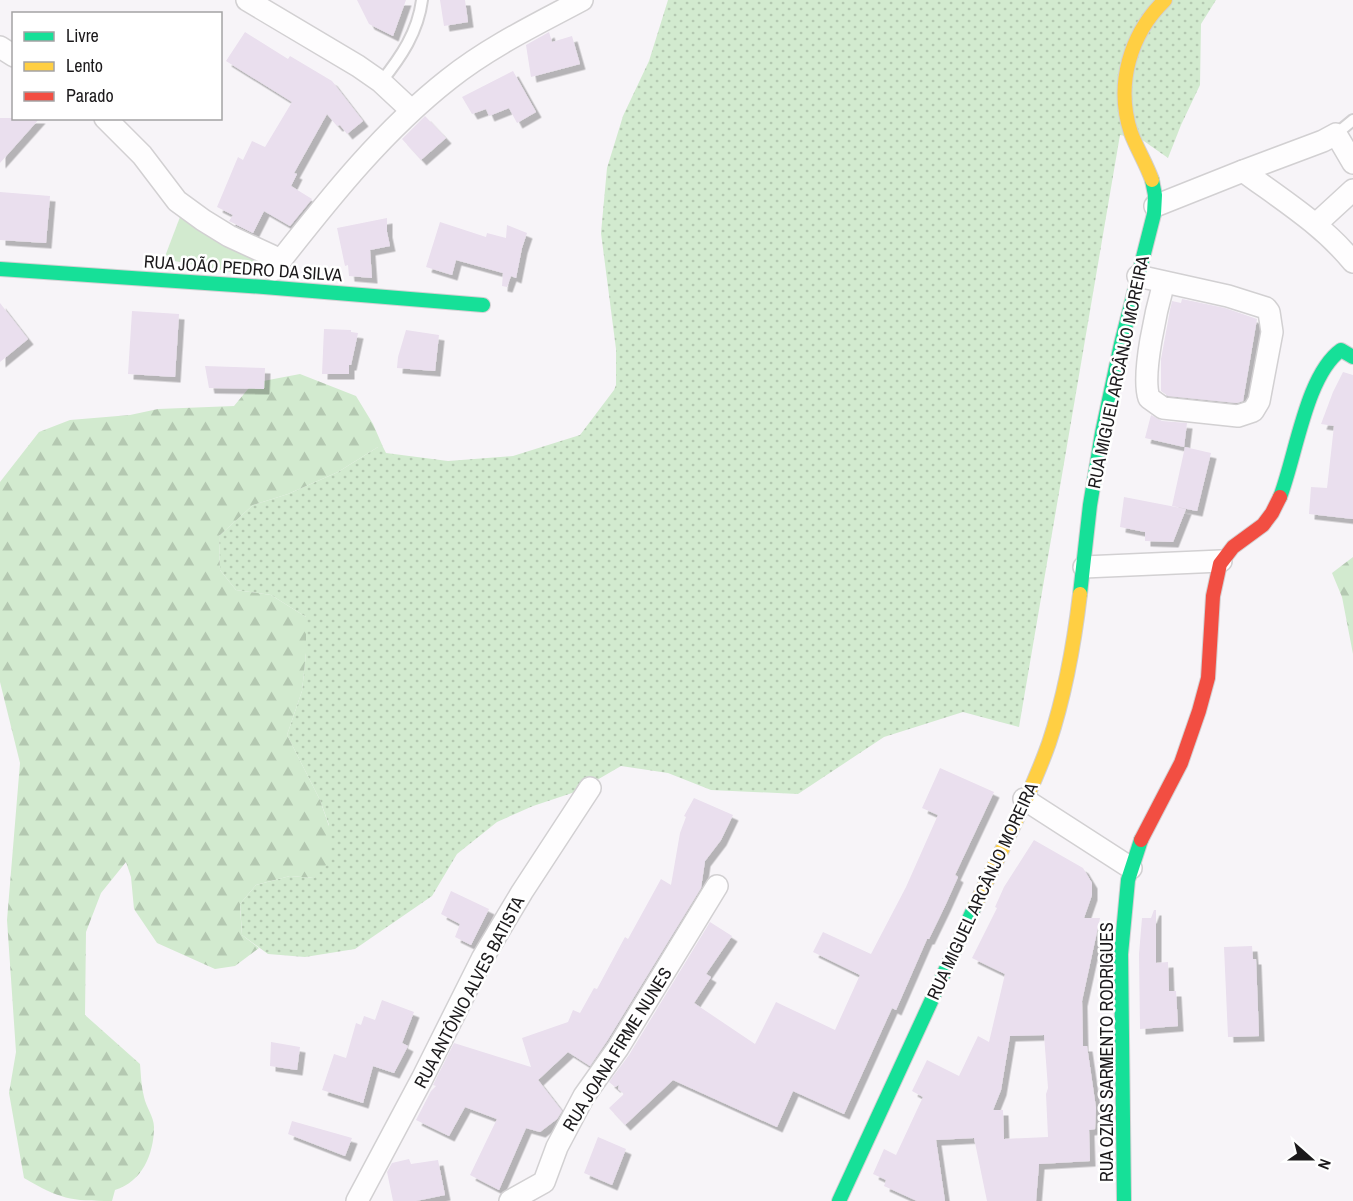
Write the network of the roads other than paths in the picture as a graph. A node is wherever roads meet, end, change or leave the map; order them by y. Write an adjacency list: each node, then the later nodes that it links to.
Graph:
1 (247, 0): 5 (street)
2 (422, 0): 5 (lane)
3 (582, 0): 6 (street)
4 (1164, 0): 13 (street, RUA MIGUEL ARCÂNJO MOREIRA)
5 (381, 82): 6 (street)
6 (411, 110): 15 (street)
7 (107, 120): 15 (street)
8 (1353, 120): 9 (lane)
9 (1336, 134): 10 (street); 11 (street)
10 (1353, 163)
11 (1243, 171): 13 (street); 14 (street)
12 (1353, 190): 14 (street)
13 (1155, 206): 18 (street, RUA MIGUEL ARCÂNJO MOREIRA)
14 (1316, 224): 16 (street)
15 (281, 260): 20 (street)
16 (1353, 262)
17 (0, 269): 20 (street, RUA JOÃO PEDRO DA SILVA)
18 (1138, 276): 19 (street); 24 (street, RUA MIGUEL ARCÂNJO MOREIRA)
19 (1164, 282): 19 (street)
20 (264, 287): 21 (street, RUA JOÃO PEDRO DA SILVA)
21 (483, 305)
22 (1353, 357): 23 (street)
23 (1221, 561): 24 (street); 27 (street)
24 (1084, 567): 26 (street, RUA MIGUEL ARCÂNJO MOREIRA)
25 (590, 788): 29 (street, RUA ANTÔNIO ALVES BATISTA)
26 (1024, 799): 27 (street); 31 (street, RUA MIGUEL ARCÂNJO MOREIRA)
27 (1131, 868): 32 (street, RUA OZIAS SARMENTO RODRIGUES)
28 (717, 886): 30 (street, RUA JOANA FIRME NUNES)
29 (357, 1201)
30 (510, 1201)
31 (839, 1201)
32 (1124, 1201)

